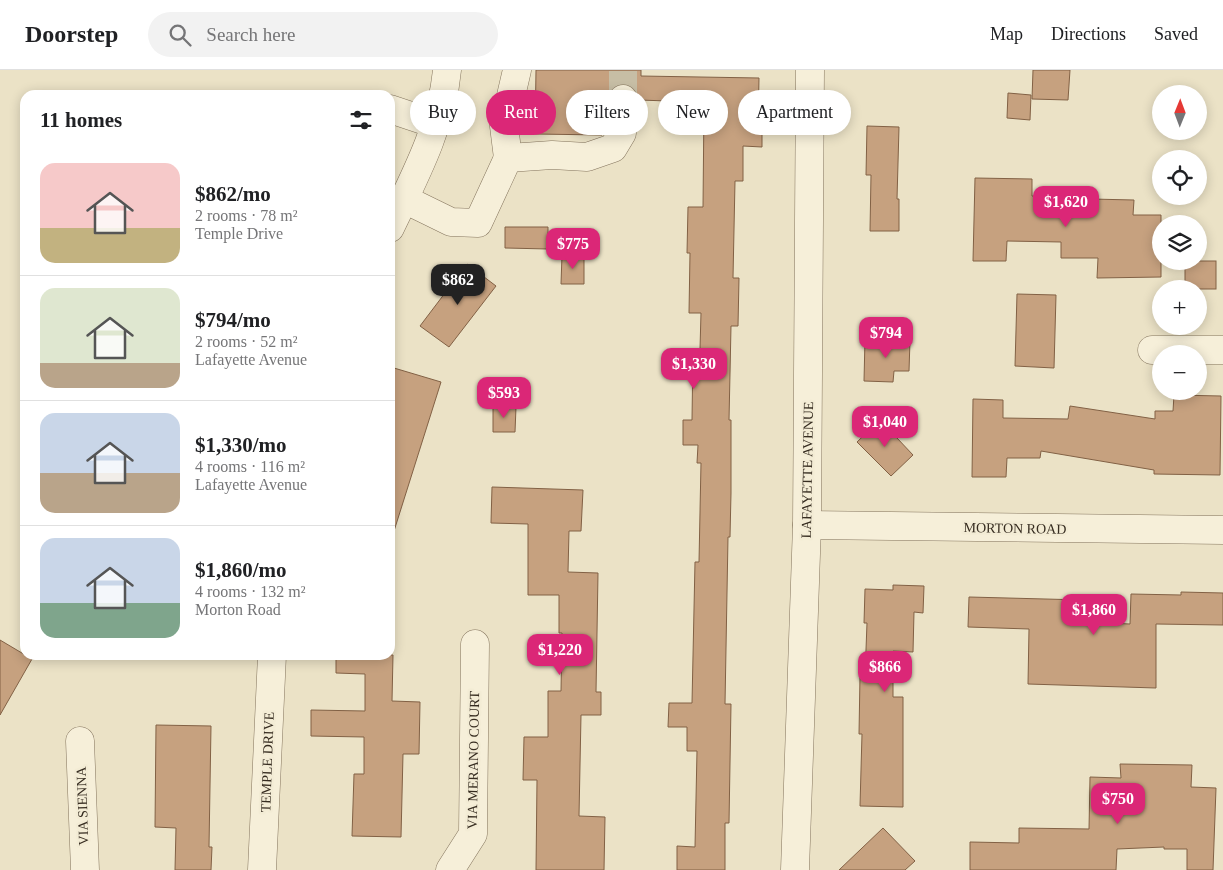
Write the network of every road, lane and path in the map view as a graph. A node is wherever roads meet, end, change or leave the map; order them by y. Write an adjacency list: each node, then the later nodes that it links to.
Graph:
1 (447, 70): 4 (street)
2 (517, 70): 9 (street)
3 (810, 70): 14 (street, LAFAYETTE AVENUE)
4 (445, 90)
5 (395, 111): 6 (street)
6 (410, 116)
7 (431, 135): 10 (street)
8 (621, 135): 9 (street)
9 (508, 158): 10 (street)
10 (404, 199): 11 (street)
11 (395, 216)
12 (1207, 350): 13 (street)
13 (1223, 350)
14 (806, 525): 15 (street, MORTON ROAD); 22 (street, LAFAYETTE AVENUE)
15 (1223, 530)
16 (475, 644): 21 (street, VIA MERANO COURT)
17 (272, 660): 20 (street, TEMPLE DRIVE)
18 (80, 741): 19 (street, VIA SIENNA)
19 (85, 870)
20 (262, 870)
21 (450, 870)
22 (795, 870)

